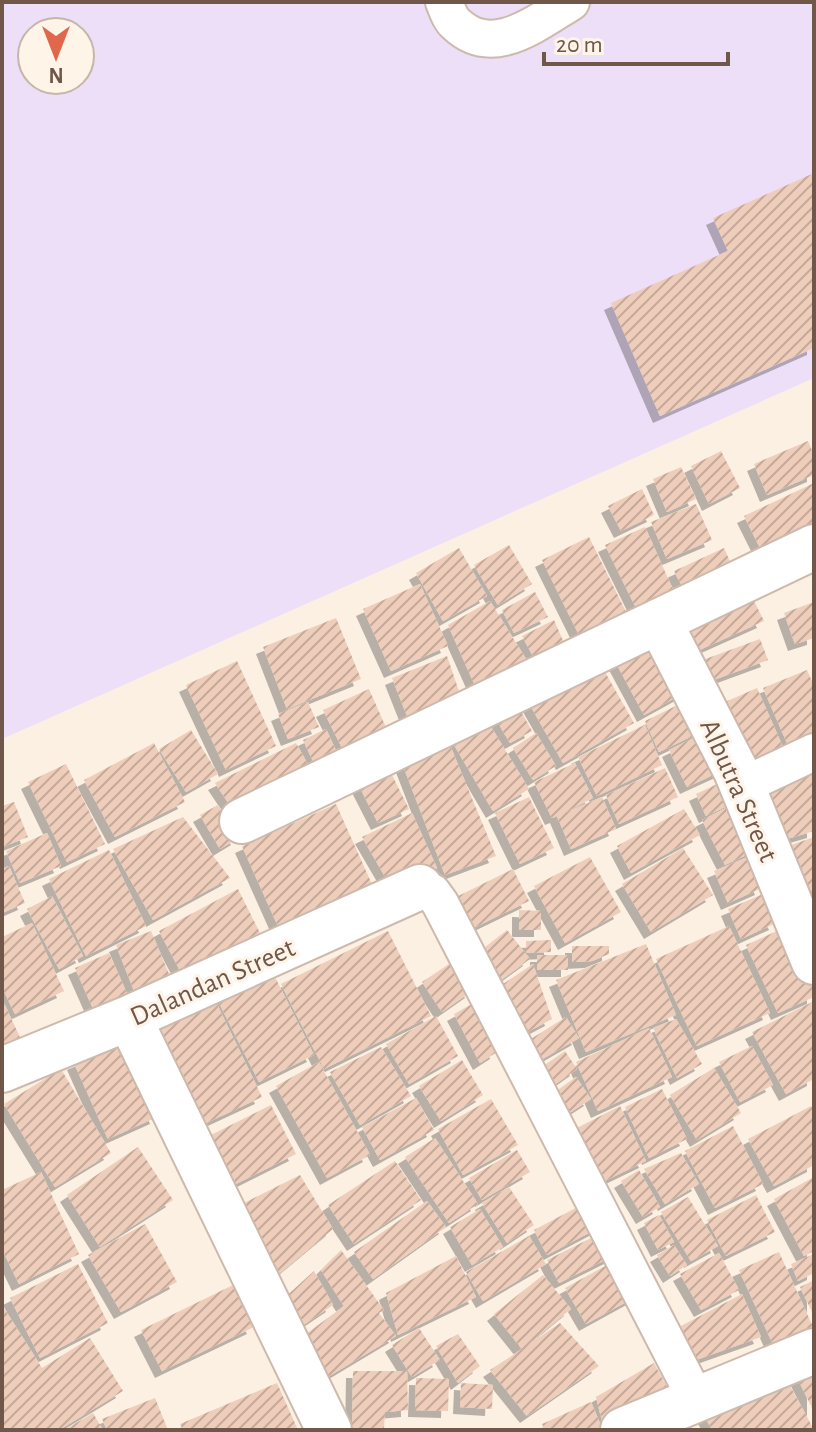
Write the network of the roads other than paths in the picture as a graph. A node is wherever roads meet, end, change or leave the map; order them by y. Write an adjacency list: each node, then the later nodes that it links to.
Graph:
1 (444, 2): 2 (lane)
2 (571, 2)
3 (814, 547): 4 (street)
4 (659, 621): 6 (street, Albutra Street); 7 (street)
5 (814, 752): 6 (lane)
6 (742, 786): 9 (street, Albutra Street)
7 (242, 821)
8 (420, 887): 10 (street, Dalandan Street); 13 (lane)
9 (814, 962)
10 (129, 1018): 11 (street, Dalandan Street); 14 (street)
11 (2, 1070)
12 (814, 1351): 13 (street)
13 (696, 1399): 15 (street)
14 (329, 1430)
15 (623, 1430)

